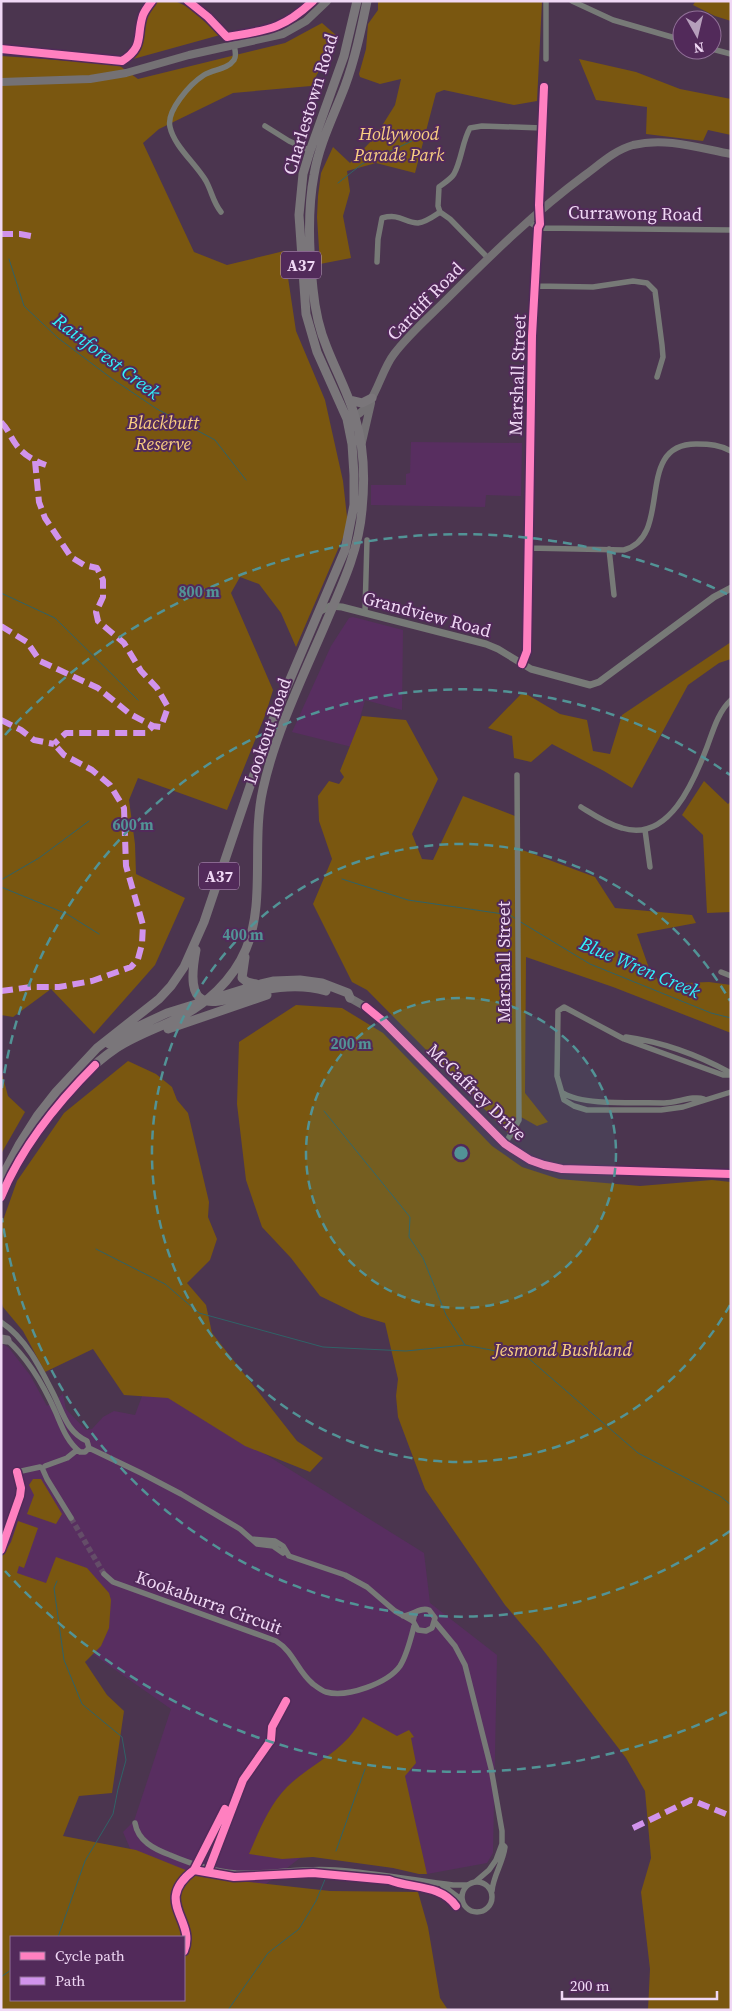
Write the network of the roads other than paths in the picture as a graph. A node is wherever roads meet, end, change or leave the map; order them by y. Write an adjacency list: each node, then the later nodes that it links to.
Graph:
1 (152, 1): 11 (street)
2 (188, 1): 8 (street)
3 (357, 1): 17 (highway, Charlestown Road / A37)
4 (367, 1): 18 (highway, Charlestown Road / A37)
5 (546, 1): 12 (street)
6 (572, 1): 9 (street)
7 (327, 2): 10 (main road)
8 (221, 32)
9 (672, 37)
10 (234, 45): 13 (main road); 21 (street)
11 (1, 49)
12 (546, 59)
13 (1, 82)
14 (544, 87): 16 (street, Marshall Street)
15 (265, 126): 17 (street)
16 (542, 128): 20 (street, Marshall Street); 22 (street)
17 (310, 150): 18 (street); 32 (highway, Charlestown Road / A37)
18 (319, 154): 31 (highway, Charlestown Road / A37)
19 (731, 154): 20 (main road, Cardiff Road)
20 (539, 211): 23 (main road, Cardiff Road); 24 (street, Marshall Street)
21 (221, 212)
22 (440, 212): 26 (street); 27 (street)
23 (528, 221): 24 (street); 26 (main road, Cardiff Road)
24 (538, 228): 25 (street, Currawong Road); 28 (street, Marshall Street)
25 (731, 230)
26 (488, 258): 30 (main road, Cardiff Road)
27 (377, 262)
28 (535, 286): 29 (street); 36 (street, Marshall Street)
29 (657, 377)
30 (372, 398): 31 (highway); 32 (main road, Cardiff Road); 33 (main road)
31 (350, 400): 32 (highway, Charlestown Road / A37)
32 (351, 418): 33 (highway, Lookout Road / A37); 41 (highway, Lookout Road / A37)
33 (362, 448): 40 (highway, Lookout Road / A37)
34 (731, 451): 37 (street)
35 (367, 540): 42 (street)
36 (528, 548): 37 (street); 43 (street, Marshall Street)
37 (609, 550): 39 (street)
38 (731, 588): 43 (street, Grandview Road)
39 (614, 595)
40 (333, 605): 41 (street); 42 (street, Grandview Road); 50 (highway, Lookout Road / A37)
41 (319, 612): 49 (highway, Lookout Road / A37)
42 (366, 612): 43 (street, Grandview Road)
43 (522, 664)
44 (731, 700): 47 (street)
45 (517, 775): 65 (street, Marshall Street)
46 (581, 807): 47 (street)
47 (644, 830): 48 (street)
48 (650, 867)
49 (204, 922): 54 (highway); 60 (highway, Lookout Road / A37)
50 (245, 952): 53 (highway, Lookout Road); 55 (highway)
51 (720, 972): 52 (street)
52 (731, 976)
53 (226, 982): 54 (highway); 57 (highway, Lookout Road)
54 (192, 983): 57 (highway)
55 (261, 984): 56 (highway); 57 (highway)
56 (350, 998): 57 (highway); 59 (highway); 65 (main road, McCaffrey Drive)
57 (206, 1000): 59 (highway, Lookout Road); 60 (highway)
58 (614, 1035): 61 (street); 61 (street); 63 (street)
59 (134, 1038): 68 (highway, Lookout Road)
60 (84, 1061): 67 (highway, Lookout Road / A37)
61 (731, 1074)
62 (731, 1092): 64 (street)
63 (563, 1093): 64 (street); 64 (street)
64 (704, 1099)
65 (505, 1144): 66 (main road, McCaffrey Drive)
66 (731, 1174)
67 (1, 1179)
68 (1, 1197)
69 (1, 1322): 71 (street)
70 (3, 1338): 72 (street)
71 (82, 1439): 72 (street); 73 (street)
72 (76, 1448): 73 (street); 74 (street)
73 (89, 1448): 79 (street)
74 (43, 1467): 75 (street); 76 (street)
75 (71, 1518)
76 (1, 1550)
77 (104, 1574): 85 (street, Kookaburra Circuit)
78 (415, 1613): 79 (street); 80 (street); 81 (street)
79 (403, 1616): 81 (street)
80 (435, 1622): 82 (street); 84 (street)
81 (413, 1624): 83 (street); 85 (street, Kookaburra Circuit)
82 (429, 1630): 83 (street); 84 (street)
83 (422, 1631): 85 (street)
84 (444, 1635): 87 (street)
85 (410, 1639)
86 (135, 1823): 89 (street)
87 (502, 1844): 88 (street); 91 (street)
88 (475, 1882): 90 (street); 91 (street)
89 (440, 1883): 90 (street); 92 (street)
90 (467, 1885): 92 (street)
91 (492, 1894): 92 (street)
92 (462, 1900)

